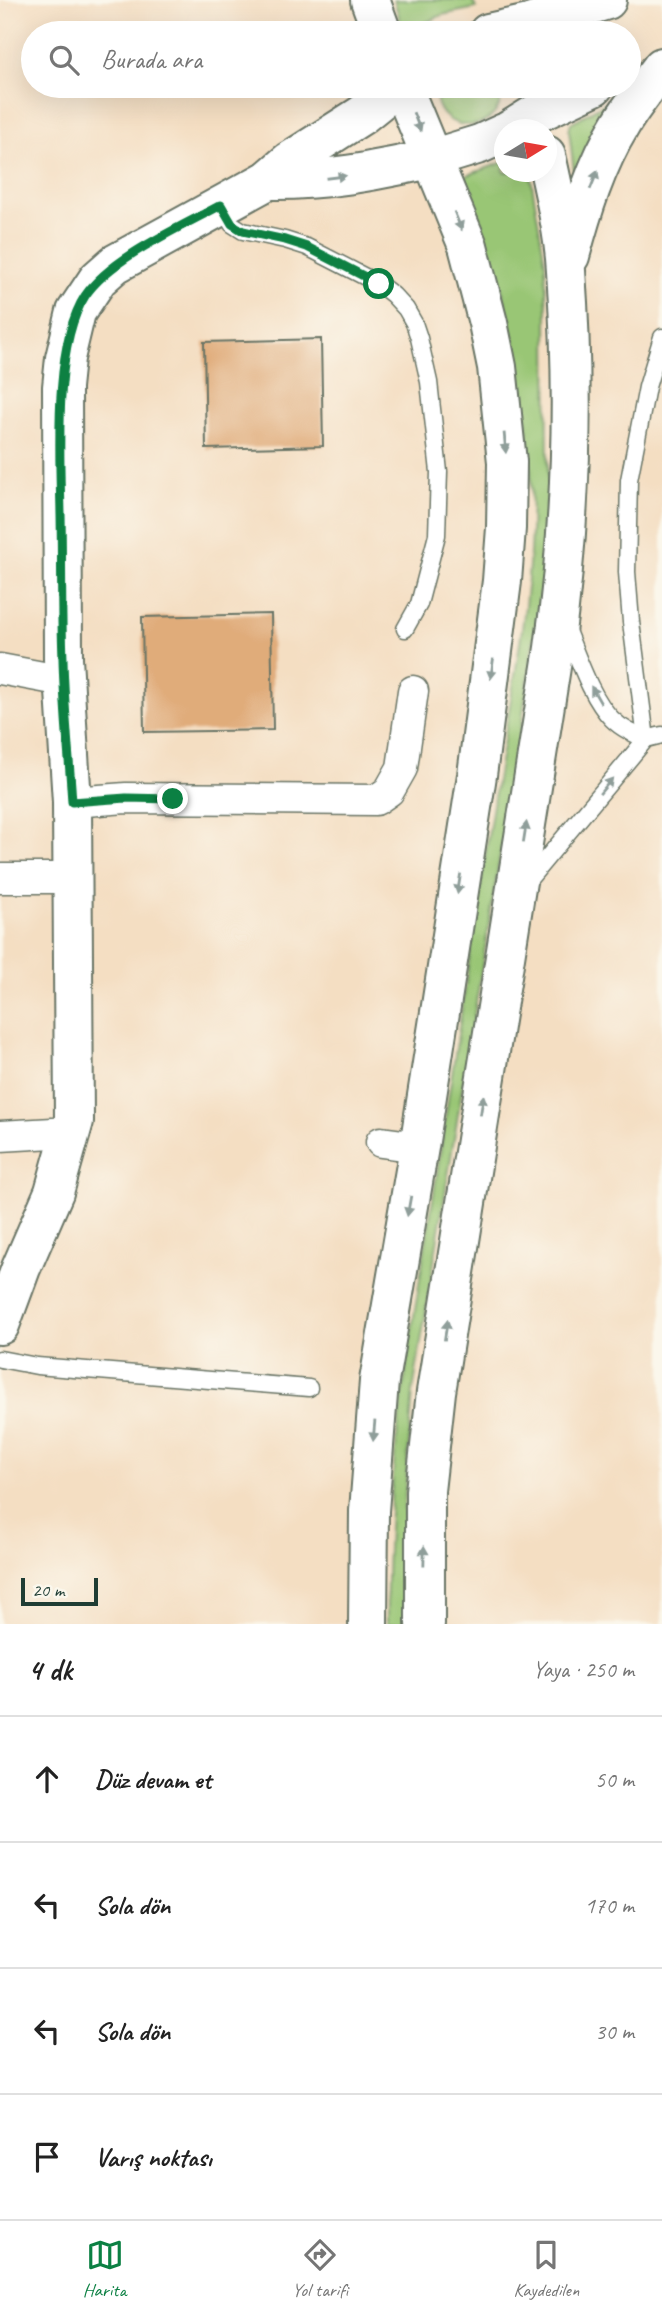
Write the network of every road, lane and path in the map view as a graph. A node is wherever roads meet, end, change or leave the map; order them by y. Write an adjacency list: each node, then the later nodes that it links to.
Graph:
1 (370, 0): 3 (main road)
2 (607, 0): 4 (main road)
3 (378, 21)
4 (512, 21)
5 (662, 53): 6 (main road)
6 (641, 63)
7 (662, 66): 8 (main road, one-way to 7)
8 (641, 95)
9 (384, 98): 16 (main road)
10 (405, 98): 15 (main road, one-way to 15)
11 (566, 98): 13 (main road)
12 (639, 98): 19 (main road, one-way to 12)
13 (529, 114)
14 (494, 138): 15 (main road)
15 (431, 159): 16 (main road, one-way to 15); 34 (main road, one-way to 34)
16 (268, 180): 18 (main road)
17 (552, 182): 19 (main road)
18 (221, 205): 22 (lane); 24 (main road)
19 (566, 268): 21 (main road)
20 (662, 337): 26 (lane)
21 (559, 613): 26 (lane, one-way to 21); 30 (main road, one-way to 21)
22 (405, 629)
23 (0, 669): 24 (street)
24 (64, 681): 27 (main road)
25 (413, 691): 27 (street)
26 (654, 737): 30 (lane, one-way to 26)
27 (72, 802): 29 (main road)
28 (0, 878): 29 (street)
29 (72, 878): 31 (main road)
30 (516, 895): 39 (main road, one-way to 30)
31 (71, 1132): 32 (street); 35 (main road)
32 (0, 1136)
33 (381, 1142): 34 (street)
34 (418, 1147): 38 (main road, one-way to 38)
35 (0, 1325)
36 (0, 1359): 37 (lane)
37 (309, 1388)
38 (368, 1624)
39 (425, 1624)

